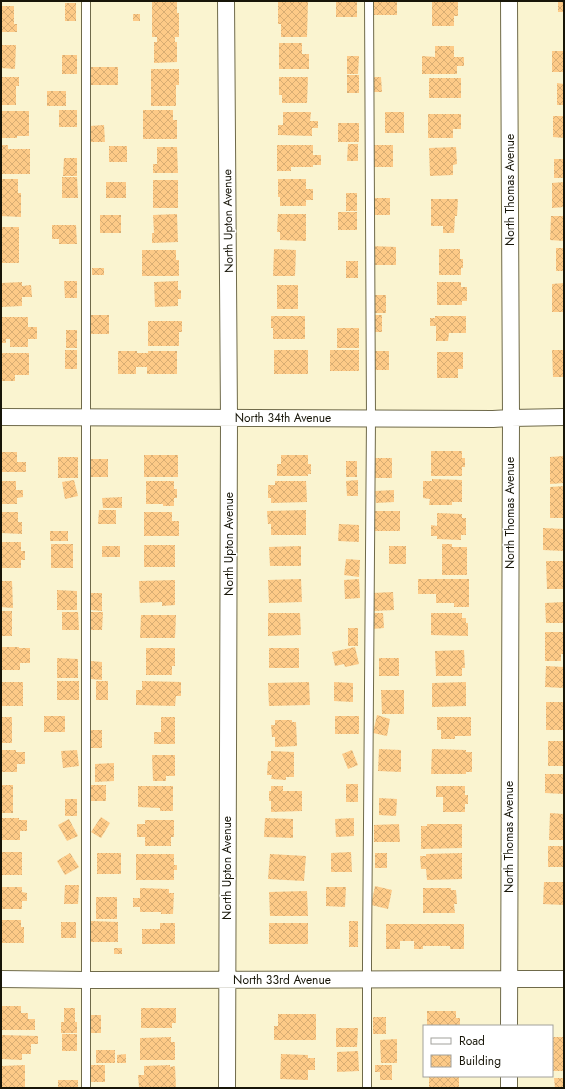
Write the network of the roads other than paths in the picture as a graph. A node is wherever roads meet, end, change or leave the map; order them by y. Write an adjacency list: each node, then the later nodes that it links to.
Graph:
1 (86, 1): 7 (lane)
2 (226, 1): 8 (street, North Upton Avenue)
3 (369, 1): 9 (lane)
4 (509, 1): 10 (street, North Thomas Avenue)
5 (1, 417): 7 (street, North 34th Avenue)
6 (564, 417): 10 (street, North 34th Avenue)
7 (86, 418): 8 (street, North 34th Avenue); 14 (lane)
8 (229, 418): 9 (street, North 34th Avenue); 15 (street, North Upton Avenue)
9 (371, 418): 10 (street, North 34th Avenue); 12 (lane)
10 (511, 418): 13 (street, North Thomas Avenue)
11 (1, 979): 14 (street, North 33rd Avenue)
12 (367, 979): 13 (street, North 33rd Avenue); 15 (street, North 33rd Avenue); 21 (lane)
13 (509, 979): 16 (street, North 33rd Avenue); 17 (street, North Thomas Avenue)
14 (86, 980): 15 (street, North 33rd Avenue); 19 (lane)
15 (227, 980): 20 (street, North Upton Avenue)
16 (564, 980)
17 (509, 1025)
18 (509, 1077): 22 (street)
19 (86, 1088)
20 (227, 1088)
21 (367, 1088)
22 (509, 1088)

